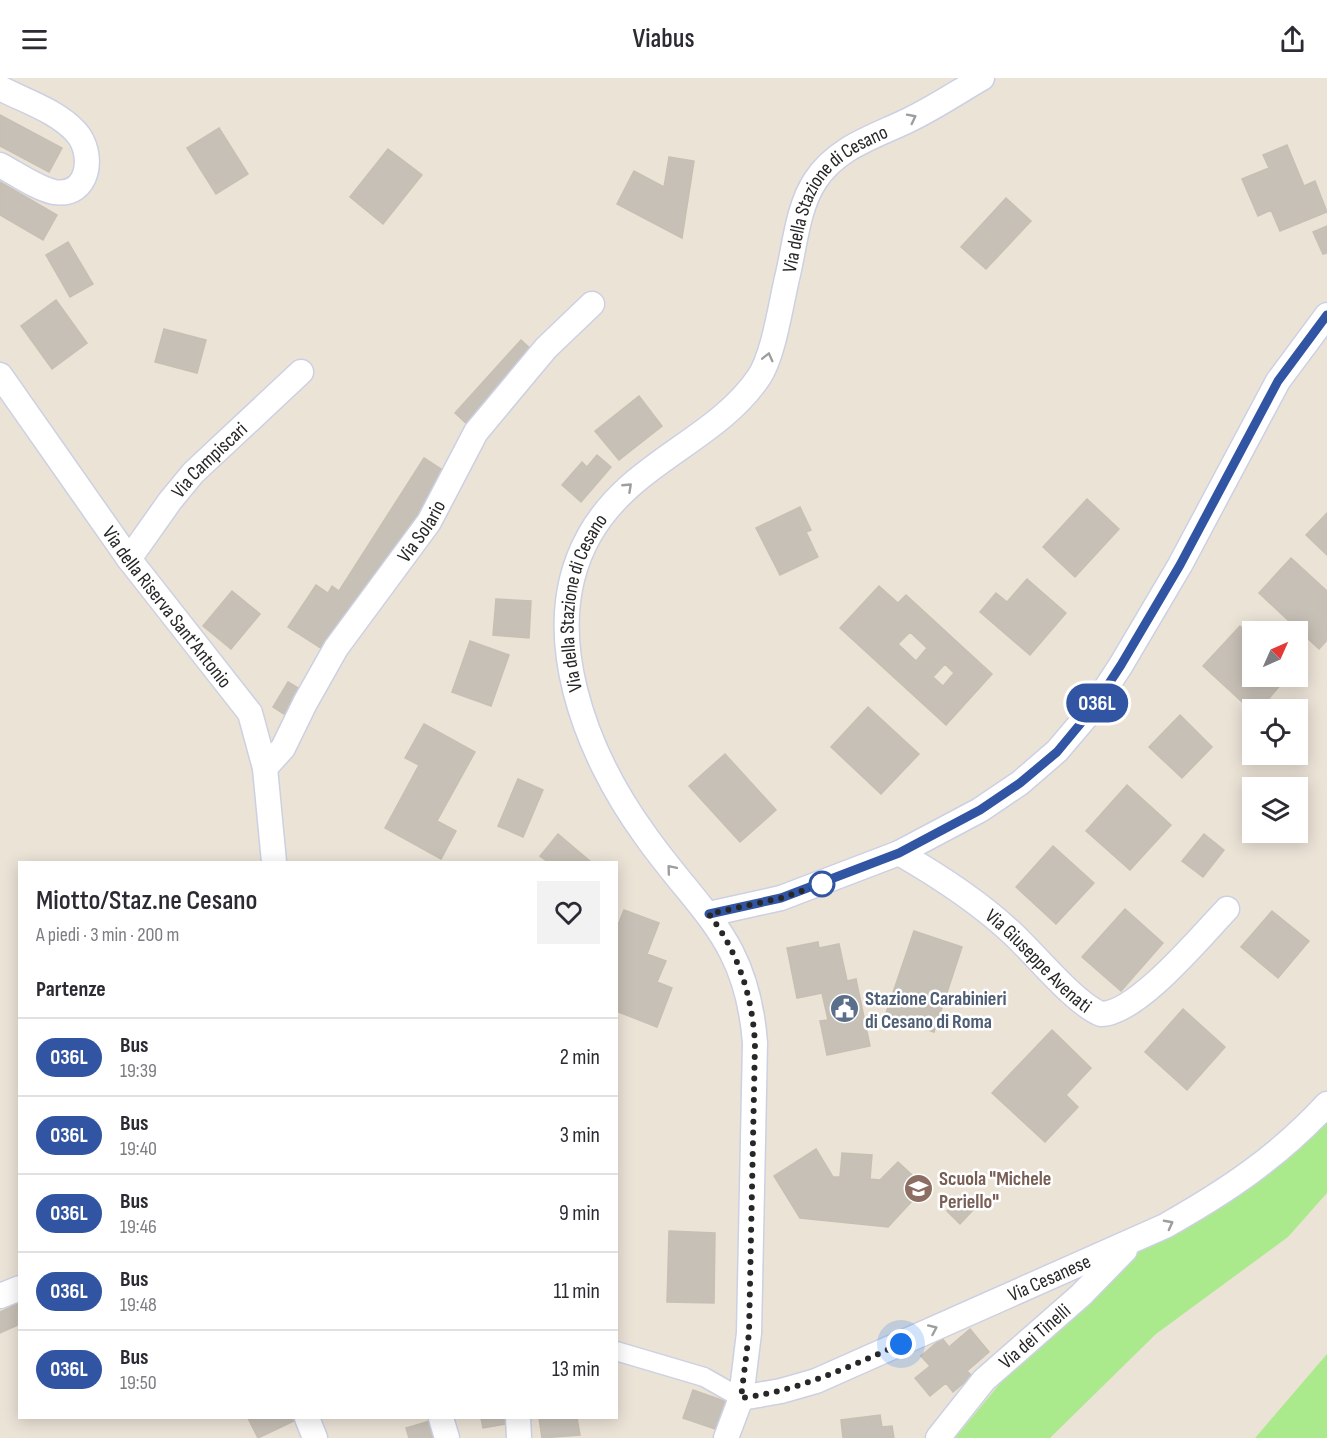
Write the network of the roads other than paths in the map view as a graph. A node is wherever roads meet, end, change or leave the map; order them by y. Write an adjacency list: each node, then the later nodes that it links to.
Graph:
1 (982, 78): 13 (street, Via della Stazione di Cesano, one-way to 1)
2 (0, 88): 3 (street)
3 (0, 165)
4 (592, 304): 9 (street, Via Solario)
5 (1327, 315): 10 (street)
6 (301, 372): 8 (street, Via Campiscari)
7 (0, 375): 8 (street, Via della Riserva Sant'Antonio)
8 (129, 559): 9 (street, Via della Riserva Sant'Antonio)
9 (265, 768): 11 (street, Via della Riserva Sant'Antonio)
10 (899, 853): 12 (street, Via Giuseppe Avenati); 13 (street)
11 (274, 861)
12 (1227, 909)
13 (709, 914): 19 (street, Via della Stazione di Cesano)
14 (1327, 1104): 15 (street, Via Cesanese, one-way to 14)
15 (1136, 1240): 19 (street, Via Cesanese, one-way to 15); 25 (street, Via dei Tinelli)
16 (18, 1289): 17 (street)
17 (0, 1296)
18 (618, 1352): 19 (street)
19 (741, 1398): 24 (street, Via della Stazione di Cesano)
20 (441, 1419): 22 (street)
21 (518, 1419): 23 (street)
22 (447, 1438)
23 (519, 1438)
24 (726, 1438)
25 (938, 1438)

